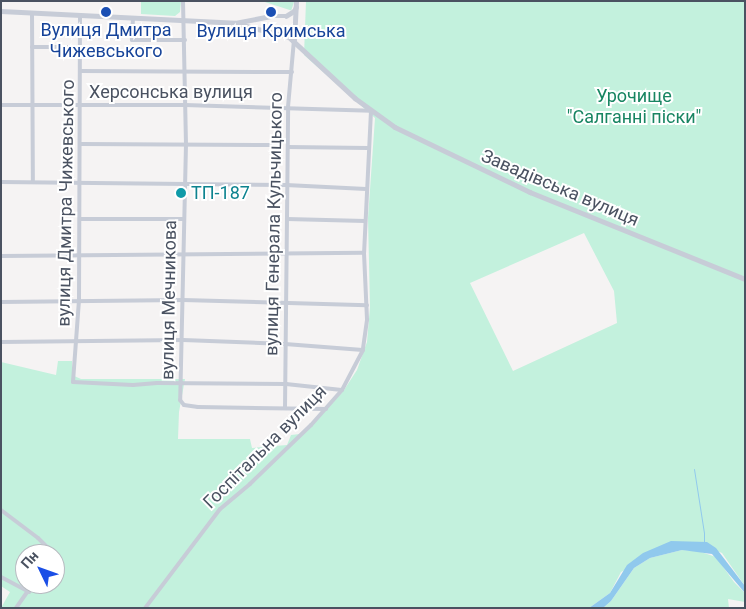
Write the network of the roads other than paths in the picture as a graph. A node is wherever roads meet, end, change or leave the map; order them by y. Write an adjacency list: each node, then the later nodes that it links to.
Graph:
1 (183, 1): 8 (street, вулиця Мечникова)
2 (296, 4): 6 (street); 12 (street)
3 (1, 11): 4 (street)
4 (32, 13): 5 (street); 16 (street)
5 (80, 15): 7 (street); 17 (street, вулиця Дмитра Чижевського)
6 (286, 16): 9 (street); 12 (street)
7 (133, 18): 8 (street); 14 (street)
8 (183, 20): 10 (street); 14 (street, вулиця Мечникова)
9 (247, 20): 10 (street); 11 (street)
10 (234, 24): 11 (street)
11 (251, 28): 13 (street)
12 (294, 28): 13 (street); 15 (street)
13 (284, 36): 15 (street)
14 (185, 40): 19 (street, вулиця Мечникова)
15 (294, 40): 20 (street, вулиця Генерала Кульчицького); 26 (street, Завадівська вулиця)
16 (32, 47): 17 (street); 24 (street)
17 (81, 47): 18 (street, вулиця Дмитра Чижевського)
18 (81, 71): 19 (street); 21 (street, вулиця Дмитра Чижевського)
19 (185, 72): 20 (street); 22 (street, вулиця Мечникова)
20 (292, 72): 25 (street, вулиця Генерала Кульчицького)
21 (82, 105): 22 (street, Херсонська вулиця); 24 (street, Херсонська вулиця); 27 (street, вулиця Дмитра Чижевського)
22 (185, 105): 25 (street, Херсонська вулиця); 28 (street, вулиця Мечникова)
23 (1, 106): 24 (street, Херсонська вулиця)
24 (32, 106): 33 (street)
25 (288, 107): 26 (street, Херсонська вулиця); 30 (street, вулиця Генерала Кульчицького)
26 (371, 111): 31 (street, Госпітальна вулиця); 47 (street, Завадівська вулиця)
27 (81, 144): 28 (street); 34 (street, вулиця Дмитра Чижевського)
28 (186, 144): 29 (street); 35 (street, вулиця Мечникова)
29 (270, 145)
30 (288, 147): 31 (street); 36 (street, вулиця Генерала Кульчицького)
31 (368, 148): 37 (street, Госпітальна вулиця)
32 (1, 182): 33 (street)
33 (33, 182): 34 (street)
34 (80, 183): 35 (street); 38 (street, вулиця Дмитра Чижевського)
35 (185, 184): 36 (street); 39 (street, вулиця Мечникова)
36 (286, 185): 37 (street); 40 (street, вулиця Генерала Кульчицького)
37 (366, 189): 41 (street, Госпітальна вулиця)
38 (80, 219): 39 (street); 44 (street, вулиця Дмитра Чижевського)
39 (184, 219): 45 (street, вулиця Мечникова)
40 (287, 219): 41 (street); 43 (street, вулиця Генерала Кульчицького)
41 (365, 221): 42 (street, Госпітальна вулиця)
42 (364, 253): 43 (street); 52 (street, Госпітальна вулиця)
43 (287, 254): 45 (street); 51 (street, вулиця Генерала Кульчицького)
44 (79, 255): 45 (street); 46 (street); 48 (street, вулиця Дмитра Чижевського)
45 (183, 255): 49 (street, вулиця Мечникова)
46 (1, 256)
47 (745, 278)
48 (79, 300): 49 (street); 50 (street); 53 (street, вулиця Дмитра Чижевського)
49 (183, 300): 51 (street); 54 (street, вулиця Мечникова)
50 (1, 302)
51 (286, 302): 52 (street); 56 (street, вулиця Генерала Кульчицького)
52 (367, 305): 57 (street, Госпітальна вулиця)
53 (78, 340): 54 (street); 55 (street); 58 (street, вулиця Дмитра Чижевського)
54 (183, 340): 56 (street); 58 (street, вулиця Мечникова)
55 (1, 342)
56 (285, 344): 57 (street); 59 (street, вулиця Генерала Кульчицького)
57 (363, 350): 60 (street, Госпітальна вулиця)
58 (182, 383): 59 (street); 61 (street, вулиця Мечникова)
59 (286, 384): 60 (street); 61 (street, вулиця Генерала Кульчицького)
60 (342, 390): 62 (street, Госпітальна вулиця)
61 (285, 408): 62 (street)
62 (326, 409): 69 (street, Госпітальна вулиця)
63 (1, 510): 64 (street)
64 (40, 544)
65 (1, 577): 66 (street)
66 (15, 584)
67 (27, 594): 68 (street)
68 (16, 608)
69 (145, 608)

